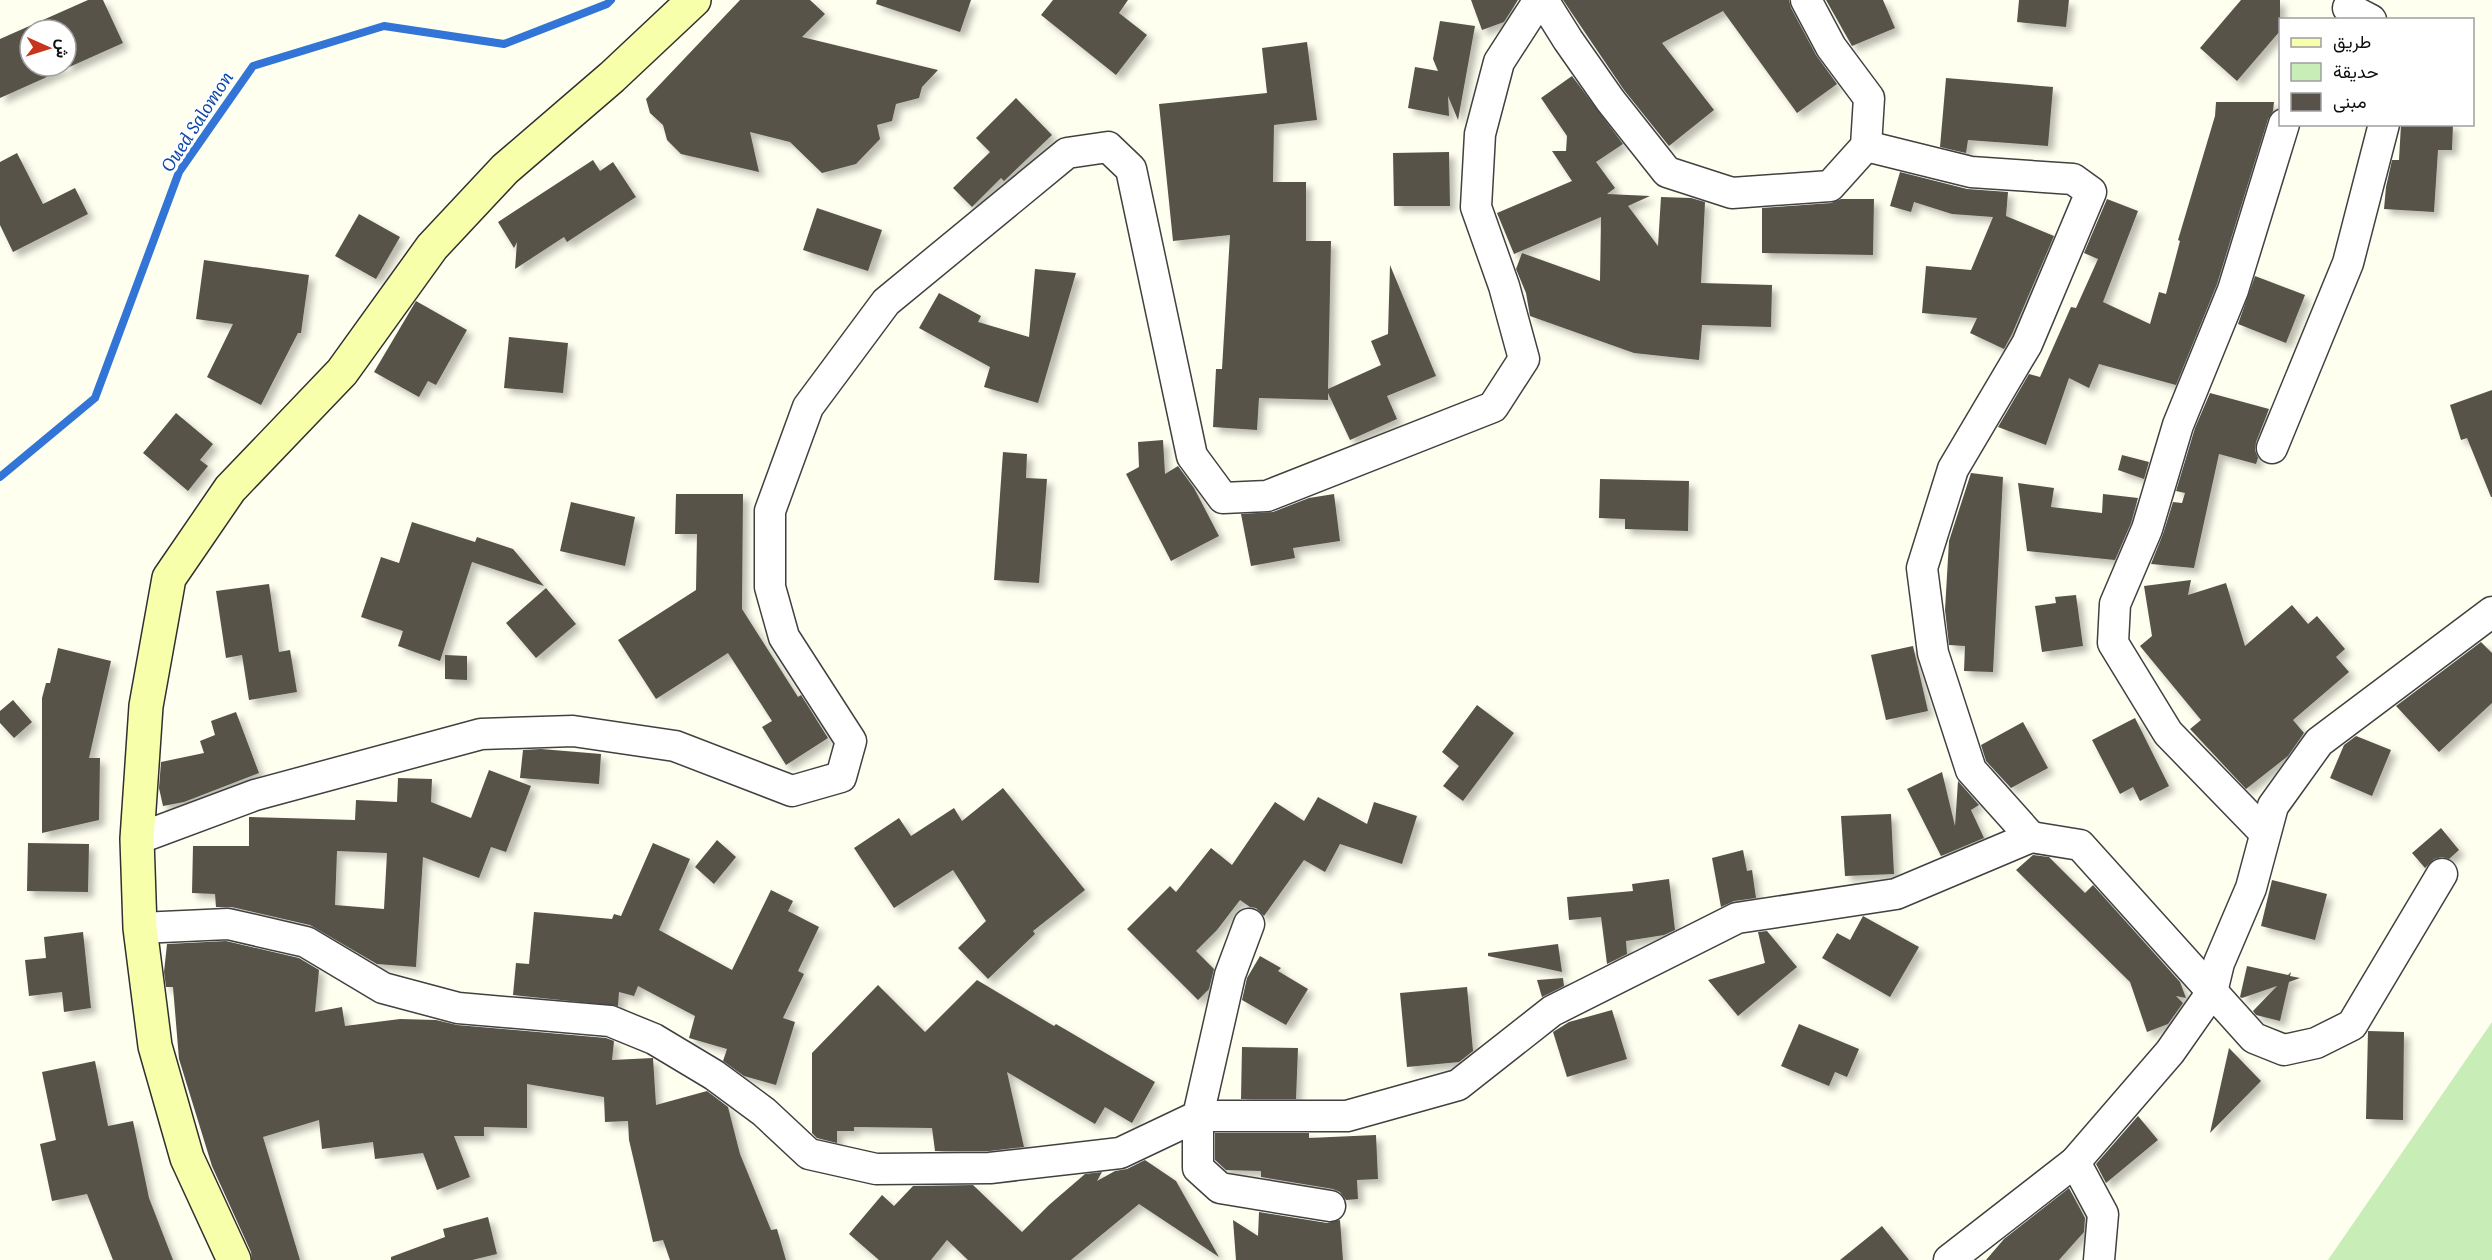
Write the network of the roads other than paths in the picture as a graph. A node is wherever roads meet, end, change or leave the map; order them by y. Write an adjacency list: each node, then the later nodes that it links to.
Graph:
1 (694, 0): 11 (street)
2 (1541, 0): 6 (street); 11 (street)
3 (1806, 0): 6 (street)
4 (2283, 126): 9 (street)
5 (2383, 126): 7 (street)
6 (1866, 146): 10 (street)
7 (2272, 448)
8 (2492, 612): 9 (street)
9 (2265, 833): 15 (street)
10 (2031, 837): 15 (street); 16 (street)
11 (137, 840): 14 (street)
12 (2442, 874): 15 (street)
13 (1249, 924): 16 (street)
14 (140, 928): 16 (street); 19 (street)
15 (2212, 992): 17 (street)
16 (1198, 1116): 18 (street)
17 (2075, 1162): 20 (street); 21 (street)
18 (1330, 1206)
19 (234, 1260)
20 (1949, 1260)
21 (2099, 1260)

